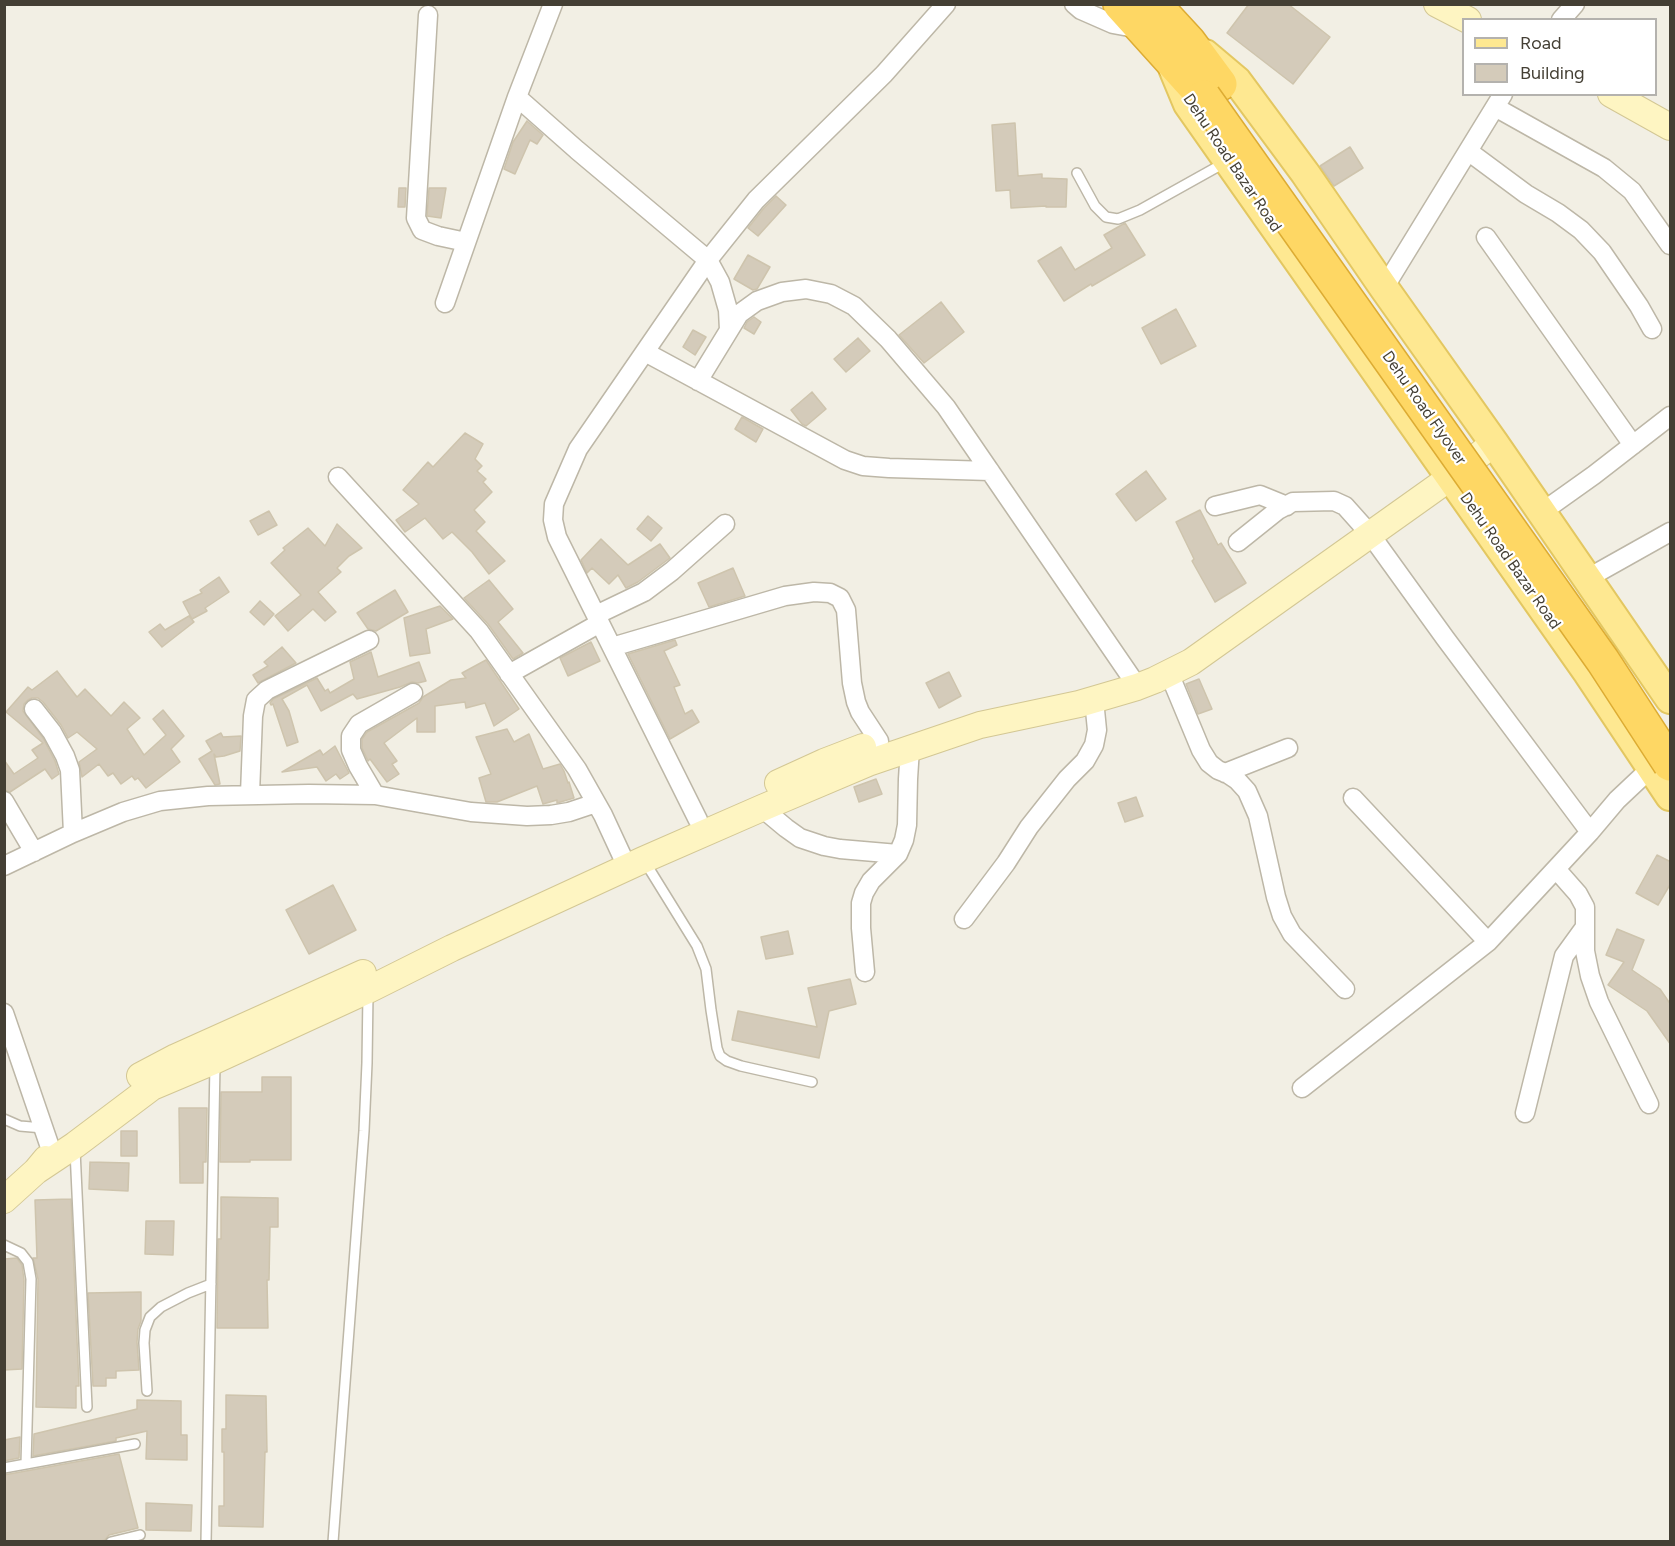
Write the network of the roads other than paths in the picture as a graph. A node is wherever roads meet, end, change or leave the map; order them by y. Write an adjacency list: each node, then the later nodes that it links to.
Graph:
1 (553, 4): 12 (street)
2 (946, 4): 21 (street)
3 (1074, 4): 7 (street)
4 (1120, 4): 7 (highway, Dehu Road Flyover)
5 (1575, 4): 8 (street)
6 (428, 15): 19 (street)
7 (1149, 17): 9 (highway, Dehu Road Flyover)
8 (1563, 18)
9 (1179, 50): 10 (highway, Dehu Road Flyover); 16 (main road, Dehu Road Bazar Road); 22 (main road)
10 (1212, 90): 52 (highway, Dehu Road Flyover); 56 (highway, Dehu Road Flyover, bridge)
11 (1615, 96): 14 (street)
12 (518, 97): 19 (street); 21 (street)
13 (1499, 101): 15 (street); 20 (street)
14 (1671, 128)
15 (1468, 151): 22 (street); 24 (street)
16 (1228, 160): 17 (lane); 33 (main road, Dehu Road Bazar Road)
17 (1077, 173)
18 (1486, 237): 30 (street)
19 (466, 242): 23 (street)
20 (1671, 245)
21 (708, 260): 25 (street); 26 (street)
22 (1384, 288): 29 (main road)
23 (445, 303)
24 (1652, 329)
25 (729, 330): 27 (street); 31 (street)
26 (645, 352): 27 (street); 42 (street)
27 (698, 381): 31 (street)
28 (1671, 417): 30 (street)
29 (1494, 443): 33 (street); 36 (main road)
30 (1633, 445): 36 (street)
31 (990, 471): 47 (street)
32 (338, 477): 46 (street)
33 (1451, 477): 39 (street); 56 (main road, Dehu Road Bazar Road)
34 (1215, 506): 35 (street)
35 (1287, 506): 39 (street); 40 (street)
36 (1542, 512): 41 (main road)
37 (725, 525): 42 (street)
38 (1671, 532): 41 (street)
39 (1370, 534): 45 (street); 66 (street)
40 (1238, 542)
41 (1587, 578): 49 (main road)
42 (598, 619): 44 (street); 46 (street)
43 (369, 640): 58 (street)
44 (612, 647): 53 (street); 65 (street)
45 (1180, 667): 47 (street); 50 (street); 57 (street)
46 (509, 674): 63 (street)
47 (1133, 680): 53 (street)
48 (413, 693): 59 (street)
49 (1671, 699)
50 (1094, 700): 54 (street); 73 (street)
51 (34, 709): 67 (street)
52 (1671, 724)
53 (879, 741): 65 (street)
54 (910, 748): 64 (street); 69 (street)
55 (1288, 748): 57 (street)
56 (1661, 766): 60 (main road, Dehu Road Bazar Road); 66 (street)
57 (1225, 773): 78 (street)
58 (250, 794): 59 (street); 67 (street)
59 (375, 795): 63 (street)
60 (1671, 796)
61 (1353, 798): 75 (street)
62 (4, 801): 68 (street)
63 (596, 802): 70 (street)
64 (762, 808): 69 (street); 70 (street)
65 (698, 820): 70 (street)
66 (1590, 832): 72 (street)
67 (73, 833): 68 (street)
68 (34, 852): 71 (street)
69 (897, 854): 77 (street)
70 (633, 858): 76 (street); 82 (lane)
71 (4, 866)
72 (1556, 869): 74 (street); 75 (street)
73 (964, 919)
74 (1585, 927): 84 (street); 85 (street)
75 (1488, 942): 83 (street)
76 (428, 952): 79 (street); 88 (street)
77 (865, 972)
78 (1344, 989)
79 (368, 990): 81 (street); 100 (lane)
80 (4, 1013): 87 (street)
81 (216, 1060): 88 (street); 91 (lane)
82 (812, 1082)
83 (1302, 1088)
84 (1648, 1104)
85 (1525, 1113)
86 (4, 1119): 87 (lane)
87 (43, 1128): 88 (street)
88 (54, 1156): 89 (street); 93 (lane)
89 (4, 1200)
90 (4, 1245): 95 (lane)
91 (211, 1284): 92 (lane); 99 (lane)
92 (147, 1391)
93 (87, 1407)
94 (135, 1444): 95 (lane)
95 (26, 1464): 96 (lane)
96 (4, 1468)
97 (140, 1535): 98 (lane)
98 (111, 1542)
99 (206, 1542)
100 (333, 1542)

